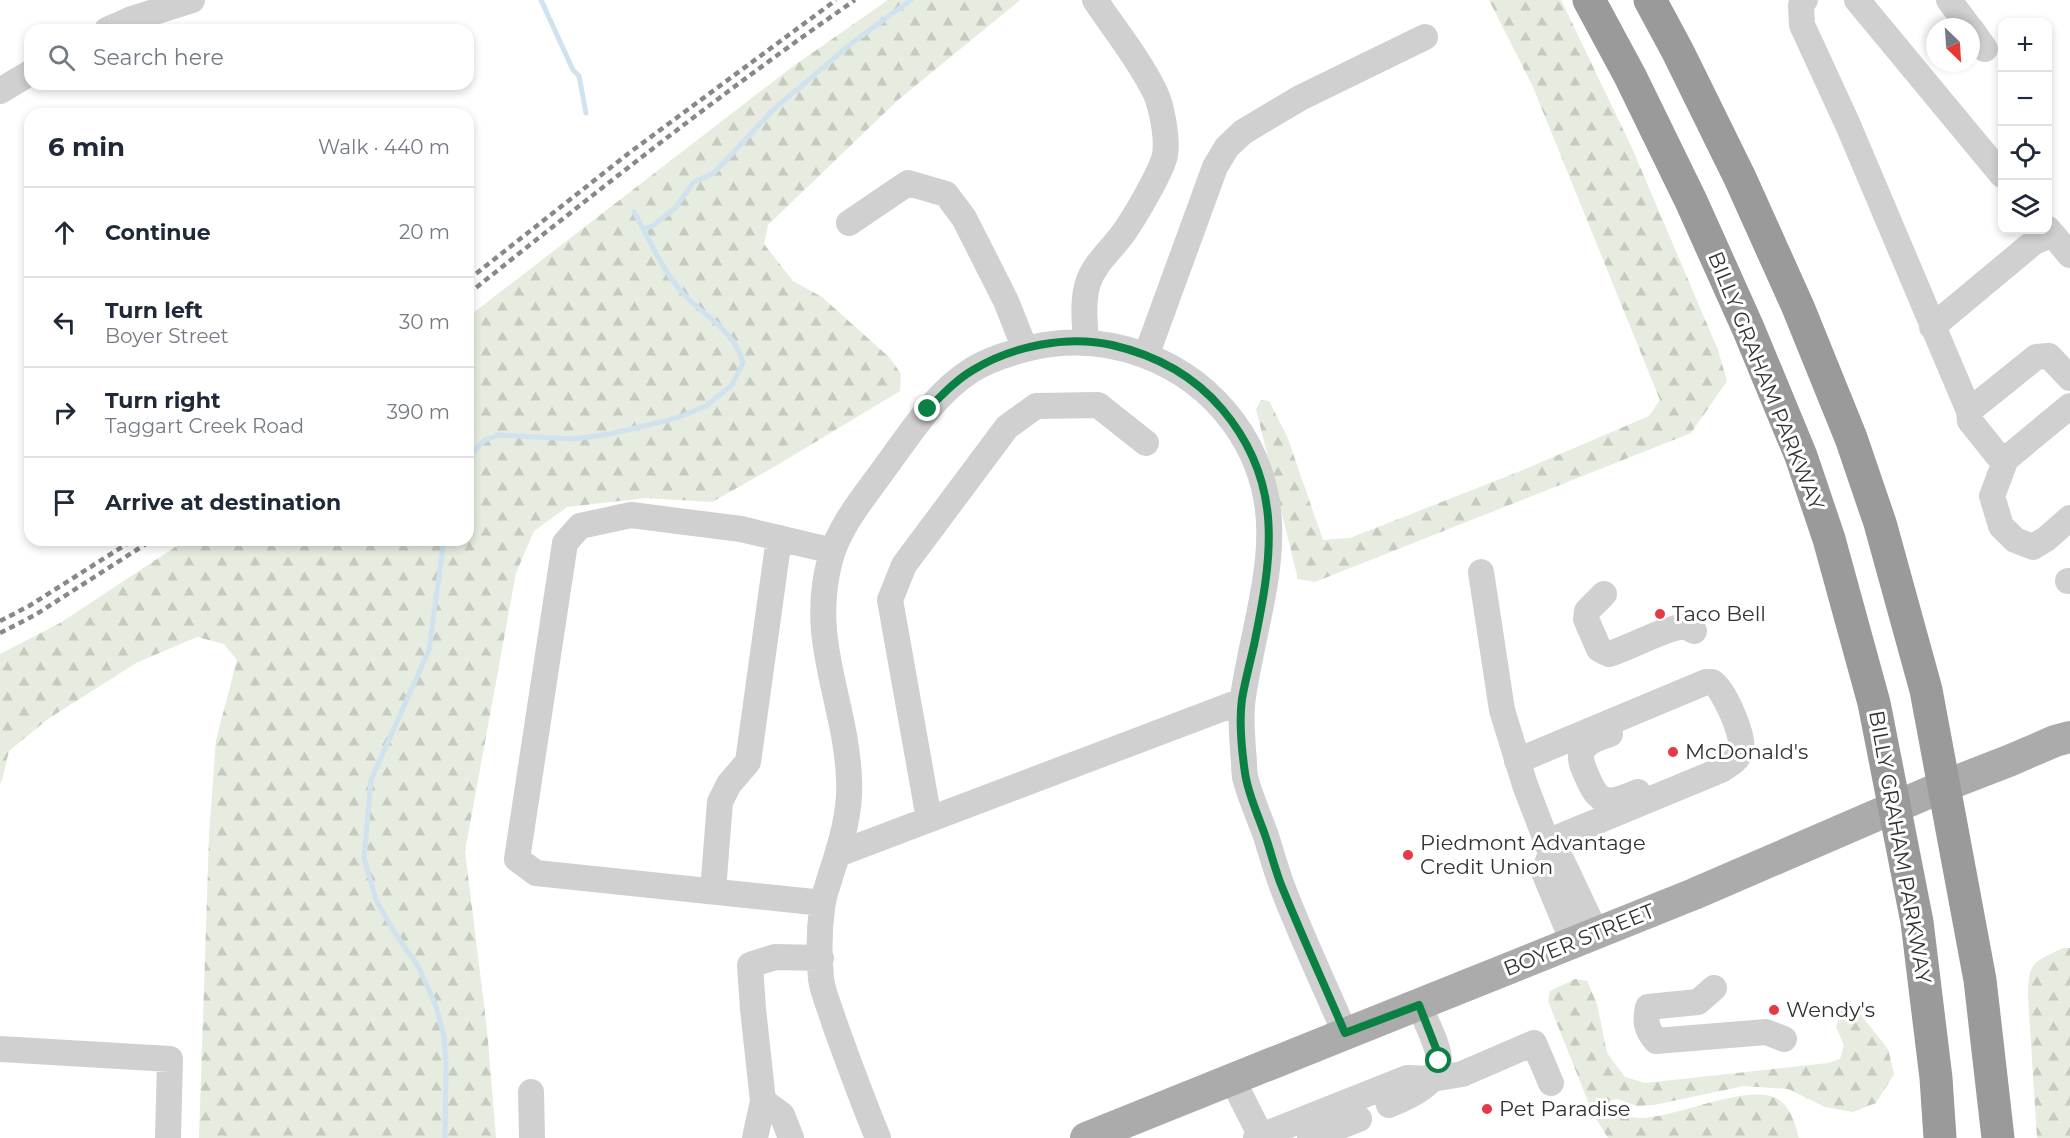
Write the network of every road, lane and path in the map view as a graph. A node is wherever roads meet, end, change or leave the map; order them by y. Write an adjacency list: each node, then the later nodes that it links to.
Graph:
1 (192, 0): 9 (street)
2 (1095, 0): 19 (street)
3 (1590, 0): 40 (highway, BILLY GRAHAM PARKWAY)
4 (1650, 0): 39 (highway)
5 (1805, 0): 18 (street)
6 (1857, 0): 13 (street)
7 (1949, 0): 8 (street)
8 (1962, 18)
9 (121, 24)
10 (1425, 38): 21 (street)
11 (24, 77): 12 (street)
12 (0, 91)
13 (1998, 170)
14 (849, 224): 20 (street)
15 (2047, 234): 18 (street)
16 (2052, 234): 17 (street)
17 (2070, 255)
18 (1932, 327): 24 (street)
19 (1086, 342): 20 (street); 21 (street)
20 (1025, 349): 29 (street)
21 (1146, 356): 34 (street)
22 (2070, 378): 24 (street)
23 (2070, 406): 26 (street)
24 (1969, 411): 26 (street)
25 (1146, 443): 41 (street)
26 (2006, 459): 27 (street)
27 (2070, 518)
28 (779, 538): 29 (street); 45 (street); 45 (street)
29 (833, 550): 44 (street)
30 (1481, 572): 38 (street)
31 (1604, 594): 32 (street)
32 (1694, 631)
33 (1697, 686): 35 (street); 35 (street); 42 (street)
34 (1242, 701): 41 (street); 51 (street)
35 (1643, 708): 36 (street)
36 (1579, 734): 38 (street); 42 (street)
37 (2070, 737): 39 (main road, BOYER STREET)
38 (1517, 761): 43 (street)
39 (1944, 786): 40 (main road, BOYER STREET); 70 (highway)
40 (1895, 808): 47 (main road, BOYER STREET); 69 (highway, BILLY GRAHAM PARKWAY)
41 (929, 819): 44 (street)
42 (1596, 822): 43 (street)
43 (1549, 848): 47 (street)
44 (838, 854): 46 (street)
45 (713, 891): 46 (street)
46 (823, 903): 48 (street)
47 (1584, 937): 50 (main road, BOYER STREET)
48 (821, 958): 58 (street); 66 (street)
49 (1714, 988): 52 (street)
50 (1419, 1005): 51 (main road, BOYER STREET); 55 (street)
51 (1345, 1033): 54 (main road, BOYER STREET)
52 (1784, 1039)
53 (0, 1049): 62 (street)
54 (1232, 1078): 61 (street); 67 (main road, BOYER STREET)
55 (1432, 1078): 56 (street); 59 (street); 61 (street)
56 (1551, 1083)
57 (531, 1092): 63 (street)
58 (763, 1101): 64 (street); 65 (street)
59 (1389, 1105)
60 (1359, 1119): 68 (street)
61 (1259, 1137)
62 (168, 1138)
63 (532, 1138)
64 (755, 1138)
65 (791, 1138)
66 (878, 1138)
67 (1086, 1138)
68 (1310, 1138)
69 (1940, 1138)
70 (1998, 1138)

